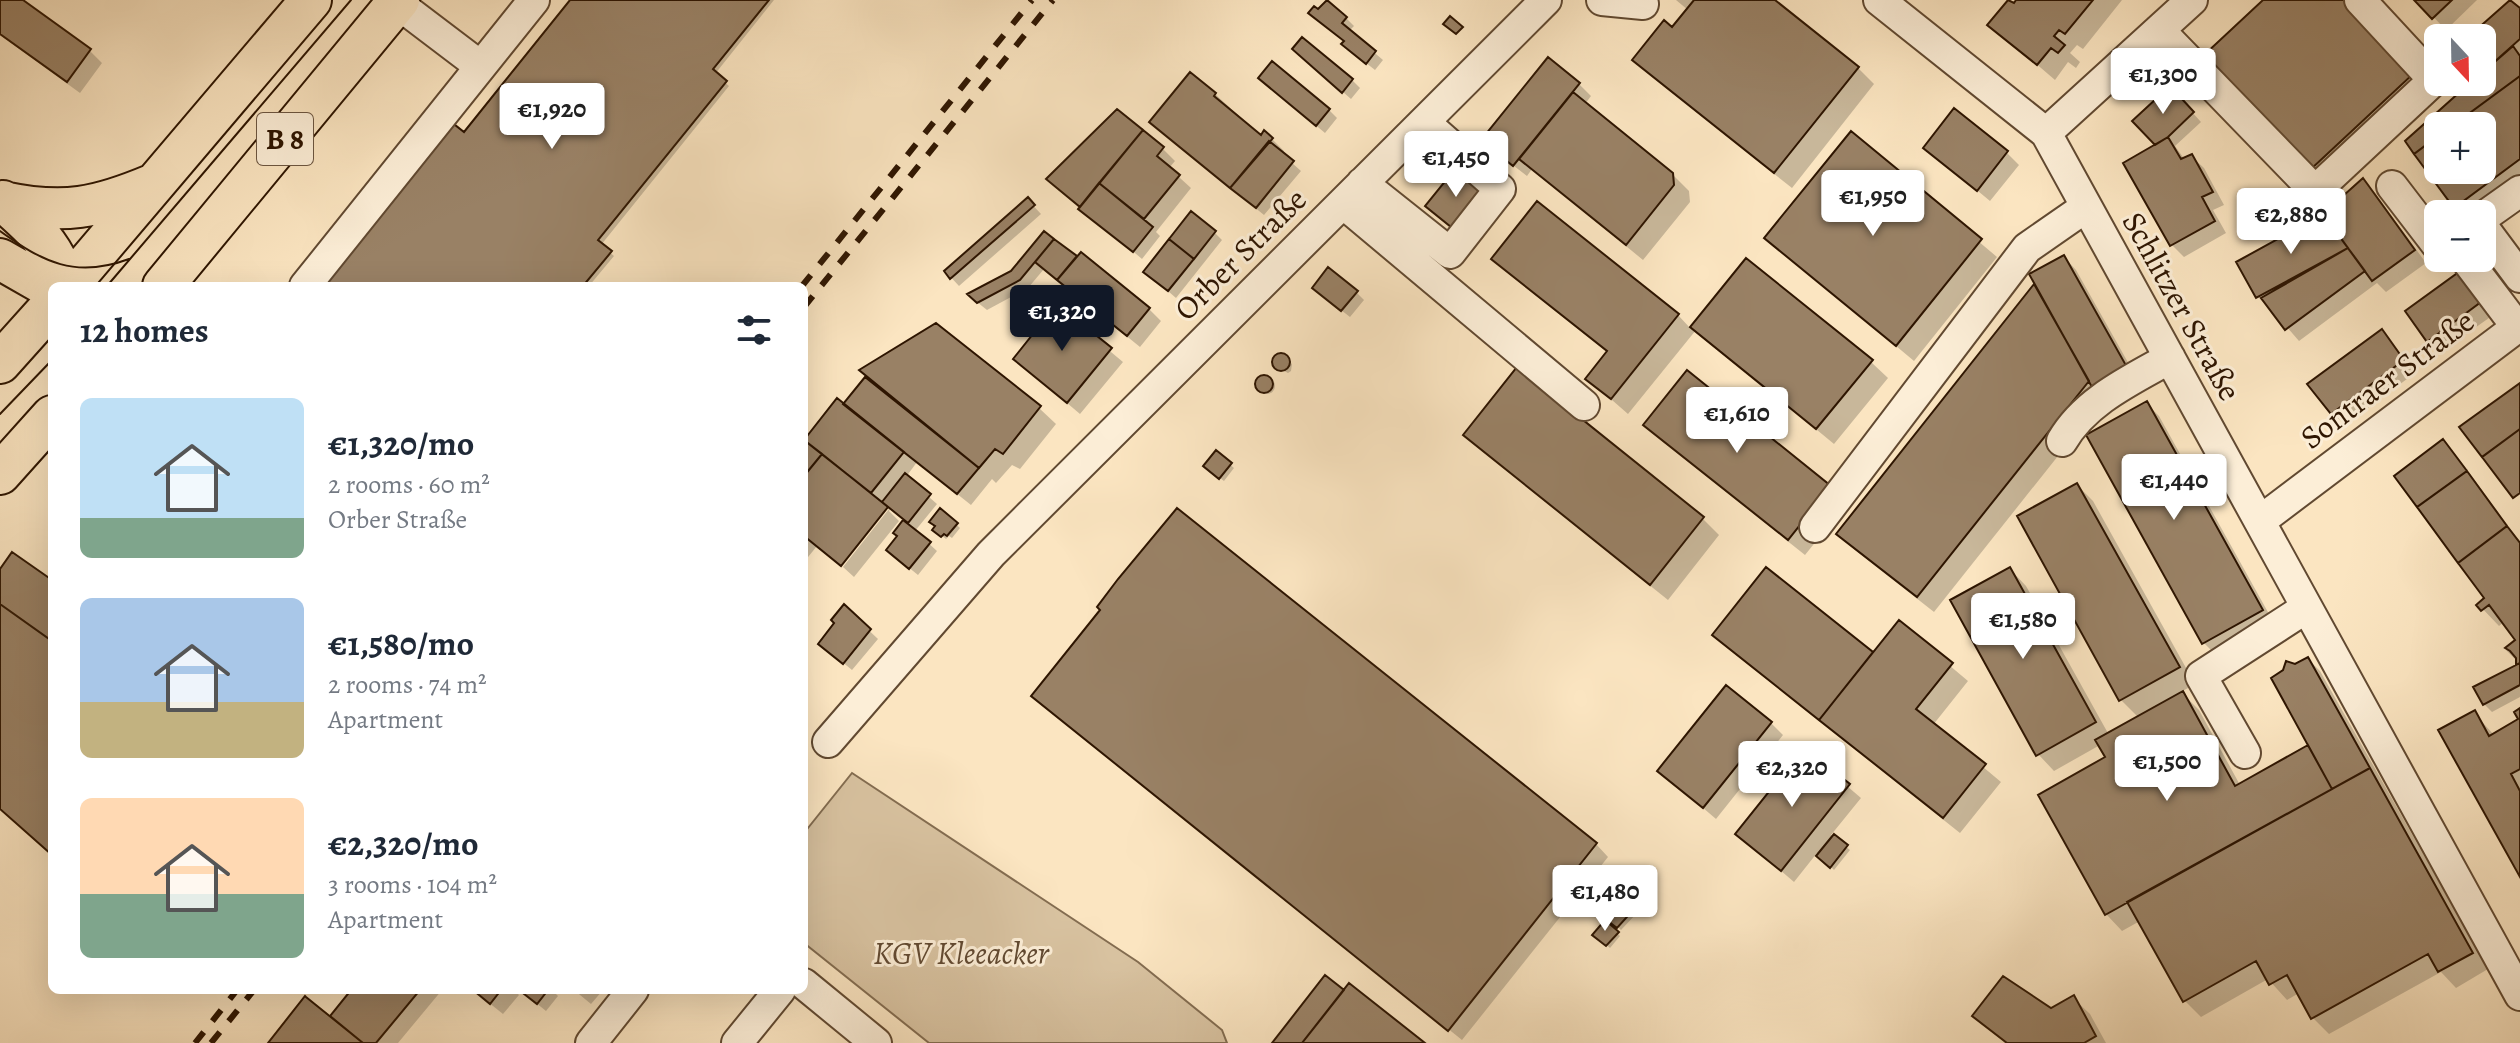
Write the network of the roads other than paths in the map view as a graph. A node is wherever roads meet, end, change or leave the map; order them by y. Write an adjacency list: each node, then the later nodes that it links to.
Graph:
1 (311, 0): 14 (main road, B 8)
2 (534, 0): 11 (street)
3 (1546, 0): 12 (street, Orber Straße)
4 (1602, 0): 9 (street)
5 (1879, 0): 13 (street, Schlitzer Straße)
6 (2192, 0): 10 (street)
7 (2360, 0): 10 (street)
8 (398, 1): 11 (street); 28 (main road, B 8)
9 (1643, 4)
10 (2159, 30): 13 (street)
11 (480, 66): 29 (street)
12 (1424, 122): 17 (street, Orber Straße); 17 (street)
13 (2046, 133): 19 (street, Schlitzer Straße)
14 (157, 182): 18 (main road); 27 (main road, B 8)
15 (2392, 186): 21 (street)
16 (2520, 191): 20 (street)
17 (1352, 193): 35 (street); 42 (street, Orber Straße)
18 (2, 200): 26 (main road)
19 (2086, 207): 33 (street, Schlitzer Straße); 40 (street)
20 (2496, 208)
21 (2424, 228)
22 (2496, 245): 25 (street)
23 (0, 259): 30 (main road)
24 (2476, 272): 32 (street)
25 (2520, 277)
26 (66, 282)
27 (71, 282)
28 (158, 282)
29 (308, 282)
30 (48, 284)
31 (48, 309): 34 (main road)
32 (2518, 326): 39 (street, Sontraer Straße)
33 (2170, 358): 37 (street); 39 (street, Schlitzer Straße)
34 (0, 363)
35 (1584, 405)
36 (48, 427): 38 (main road)
37 (2062, 441)
38 (0, 474)
39 (2260, 521): 41 (street, Schlitzer Straße)
40 (1815, 527)
41 (2306, 608): 43 (street); 47 (street, Schlitzer Straße)
42 (828, 742)
43 (2245, 753)
44 (808, 987): 50 (street)
45 (630, 994): 48 (street)
46 (773, 994): 49 (street)
47 (2520, 995)
48 (591, 1043)
49 (737, 1043)
50 (876, 1043)

